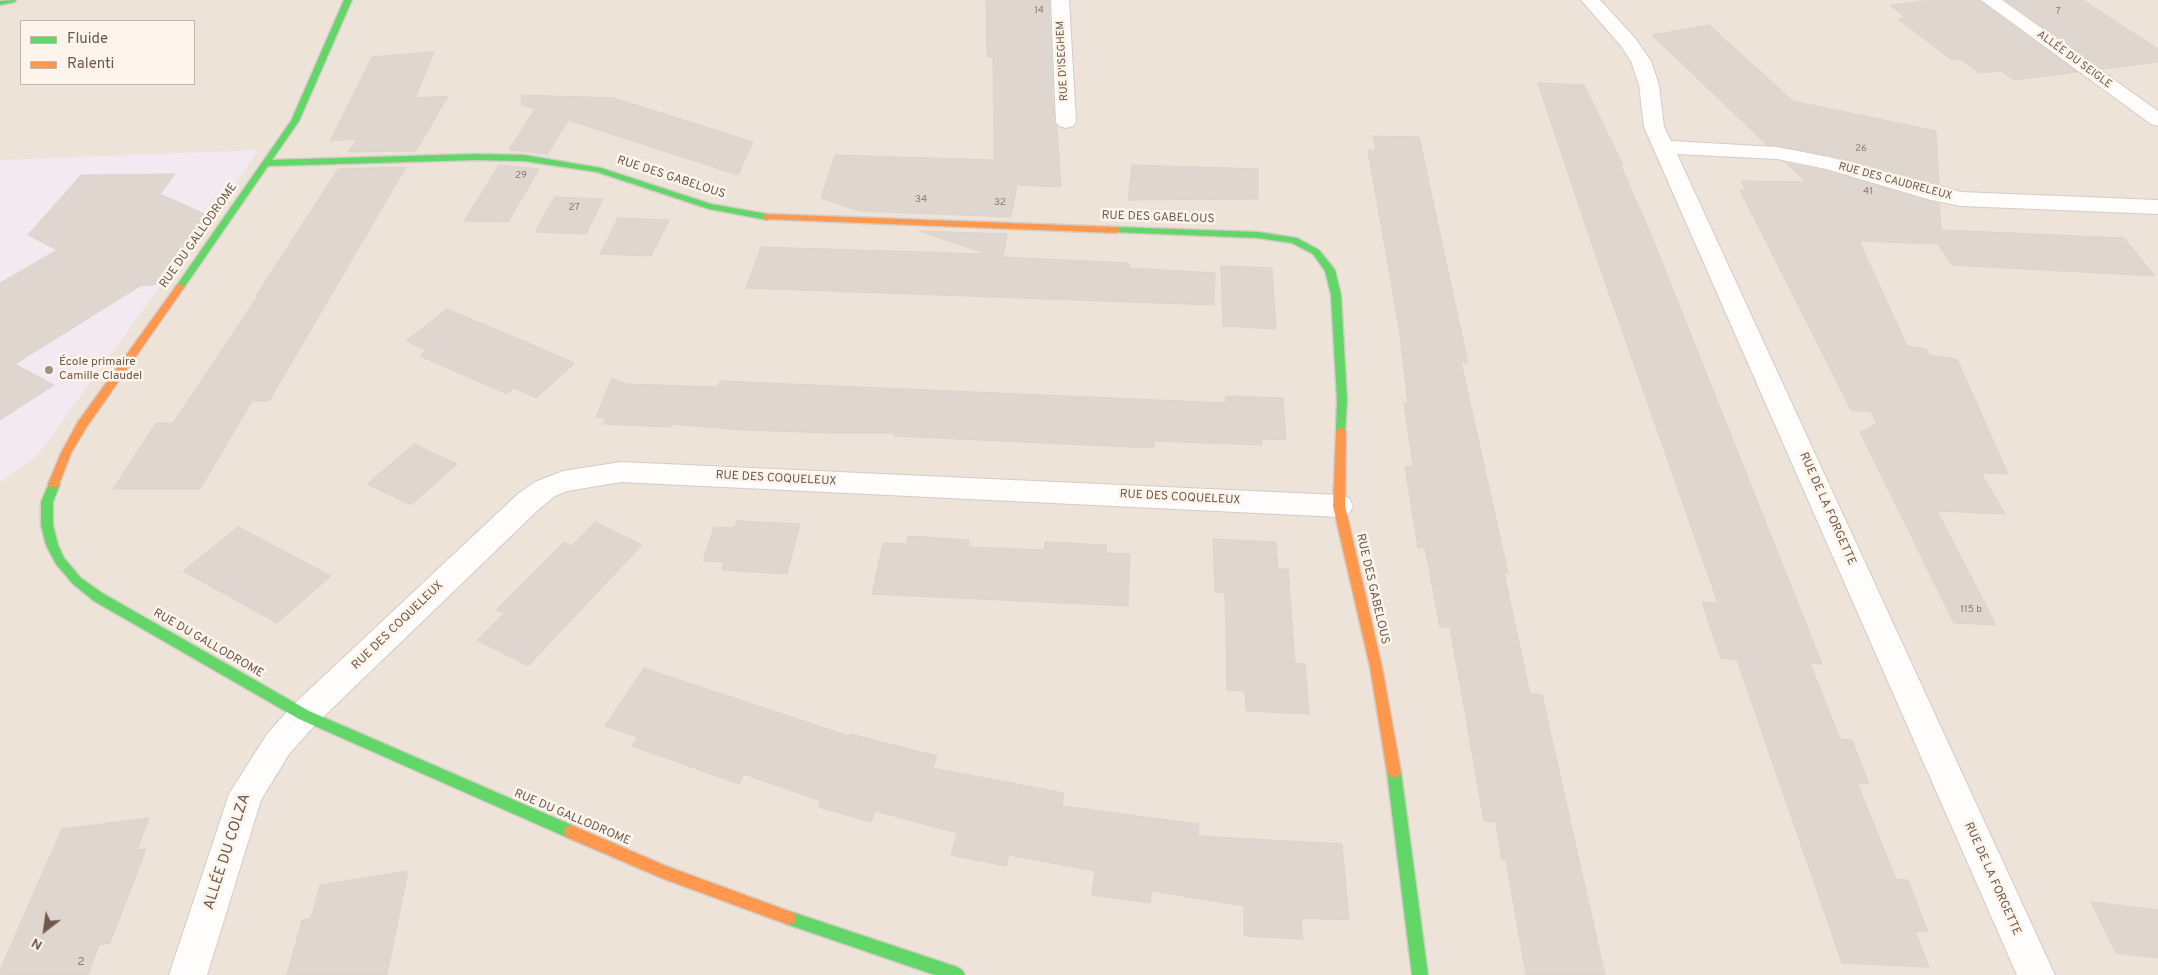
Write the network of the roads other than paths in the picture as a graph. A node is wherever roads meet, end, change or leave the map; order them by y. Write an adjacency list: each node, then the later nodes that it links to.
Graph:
1 (12, 0): 6 (street)
2 (348, 0): 10 (street, RUE DU GALLODROME)
3 (1060, 0): 8 (street, RUE D'ISEGHEM)
4 (1590, 0): 9 (street, RUE DE LA FORGETTE)
5 (1990, 0): 7 (street, ALLÉE DU SEIGLE)
6 (0, 3)
7 (2158, 120)
8 (1066, 122)
9 (1664, 147): 11 (street, RUE DES CAUDRELEUX); 17 (street, RUE DE LA FORGETTE)
10 (268, 163): 12 (street, RUE DES GABELOUS); 13 (street, RUE DU GALLODROME)
11 (2158, 207)
12 (1339, 506): 13 (street, RUE DES COQUELEUX); 16 (street, RUE DES GABELOUS)
13 (304, 715): 14 (street, ALLÉE DU COLZA); 15 (street, RUE DU GALLODROME)
14 (188, 975)
15 (957, 975)
16 (1420, 975)
17 (2036, 975)

